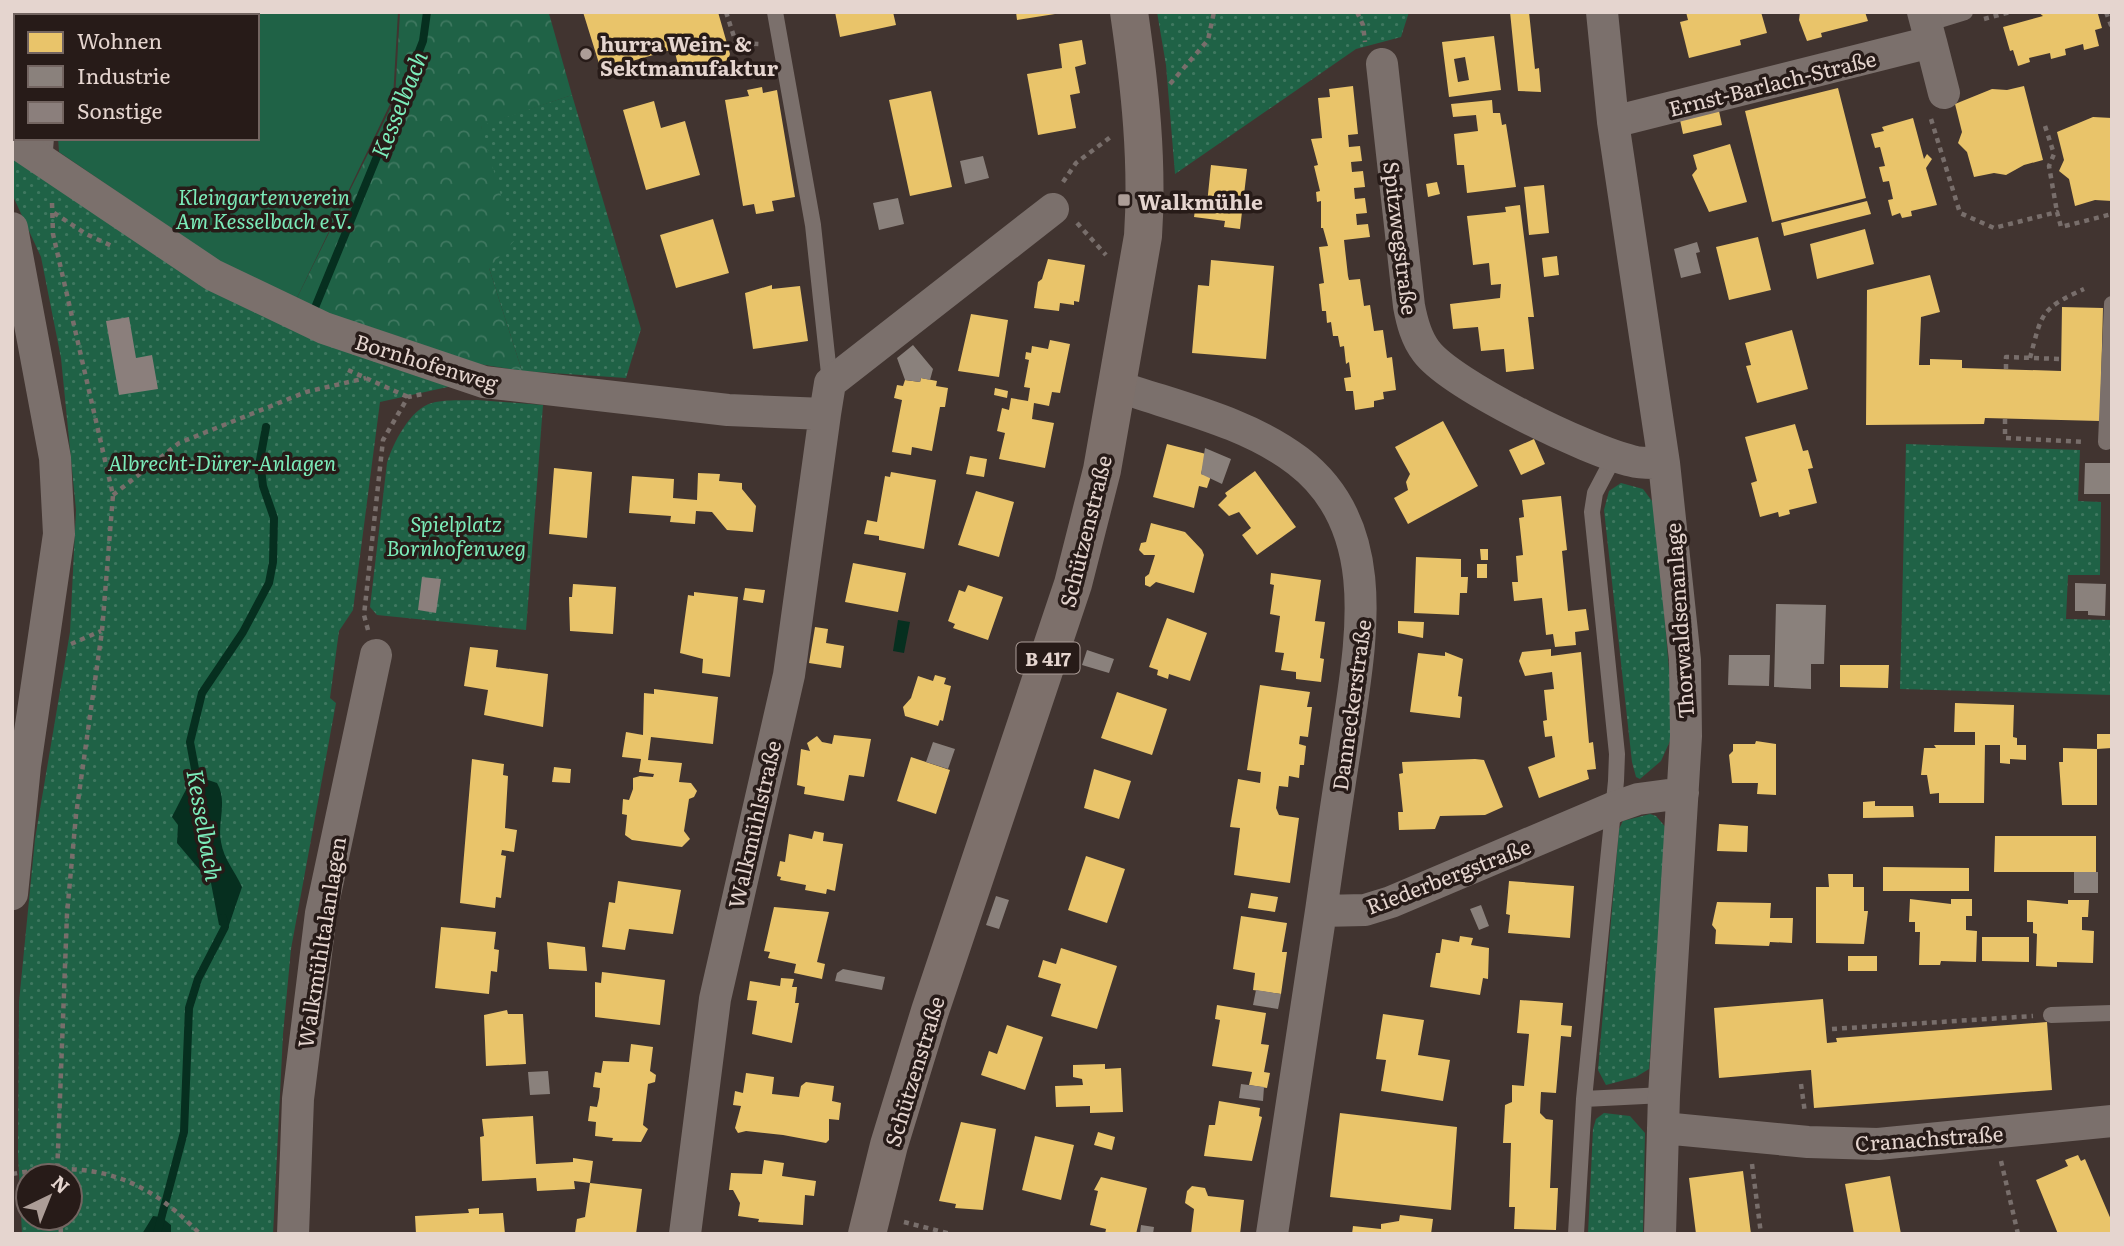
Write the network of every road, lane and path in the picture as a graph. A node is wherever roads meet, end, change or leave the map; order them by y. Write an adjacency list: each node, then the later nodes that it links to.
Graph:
1 (726, 12): 10 (path)
2 (775, 12): 10 (lane)
3 (1129, 12): 13 (main road, Schützenstraße / B 417)
4 (1214, 12): 13 (path)
5 (1602, 12): 14 (street, Thorwaldsenanlage)
6 (1965, 12): 8 (lane)
7 (2106, 12): 9 (path)
8 (1927, 26): 12 (street); 14 (street, Ernst-Barlach-Straße)
9 (2112, 27)
10 (780, 46): 32 (lane)
11 (1382, 64): 38 (street, Spitzwegstraße)
12 (1943, 88): 19 (path)
13 (1142, 117): 18 (path); 33 (main road, Schützenstraße / B 417)
14 (1613, 122): 39 (street, Thorwaldsenanlage)
15 (2045, 126): 19 (path)
16 (12, 140): 17 (street, Bornhofenweg)
17 (45, 150): 22 (path); 35 (street, Bornhofenweg)
18 (1062, 212): 24 (path); 32 (street)
19 (2057, 212): 20 (path)
20 (2112, 214)
21 (12, 228): 26 (street)
22 (53, 234): 23 (path); 40 (path)
23 (43, 237)
24 (1099, 250)
25 (2084, 289): 28 (path)
26 (19, 294): 44 (street)
27 (2112, 304): 37 (lane)
28 (2030, 358): 29 (path); 30 (path)
29 (2061, 359)
30 (2006, 369)
31 (366, 378): 40 (path)
32 (830, 383): 35 (street)
33 (1117, 386): 45 (street, Danneckerstraße); 61 (main road, Schützenstraße / B 417)
34 (433, 392): 41 (path)
35 (825, 414): 60 (street, Walkmühlstraße)
36 (2005, 419): 37 (path)
37 (2106, 442)
38 (1615, 455): 39 (street, Spitzwegstraße); 43 (lane)
39 (1664, 463): 42 (street, Thorwaldsenanlage)
40 (113, 495): 55 (path)
41 (376, 655): 59 (street, Walkmühltalanlagen)
42 (1683, 793): 43 (street, Riederbergstraße); 49 (street, Thorwaldsenanlage)
43 (1615, 807): 45 (street, Riederbergstraße); 50 (lane)
44 (12, 894)
45 (1321, 911): 63 (street)
46 (2112, 1013): 47 (lane)
47 (2051, 1015): 48 (path)
48 (1832, 1029)
49 (1664, 1095): 50 (lane); 52 (street, Thorwaldsenanlage)
50 (1584, 1099): 64 (lane)
51 (2112, 1121): 53 (street, Cranachstraße)
52 (1663, 1128): 54 (street, Cranachstraße); 65 (street, Thorwaldsenanlage)
53 (1995, 1133): 54 (street, Cranachstraße); 67 (path)
54 (1748, 1136): 66 (path)
55 (57, 1162)
56 (84, 1170): 58 (path)
57 (905, 1223): 62 (path)
58 (200, 1234)
59 (293, 1234)
60 (685, 1234)
61 (867, 1234)
62 (951, 1234)
63 (1272, 1234)
64 (1576, 1234)
65 (1660, 1234)
66 (1761, 1234)
67 (2018, 1234)

